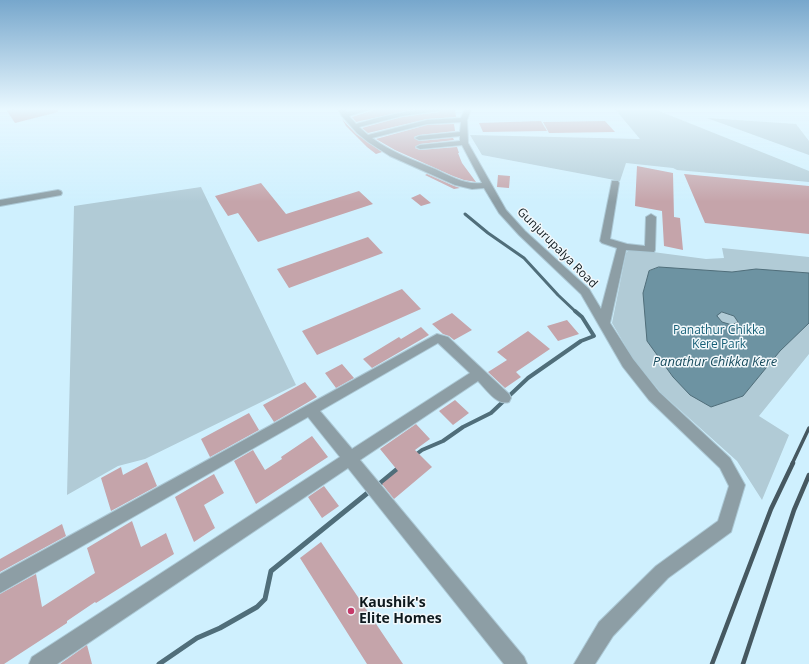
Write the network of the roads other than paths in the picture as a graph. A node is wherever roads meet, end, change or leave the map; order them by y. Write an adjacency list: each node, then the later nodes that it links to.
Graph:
1 (370, 140): 6 (street)
2 (454, 140): 4 (street)
3 (465, 140): 6 (street, Gunjurupalya Road)
4 (420, 147)
5 (615, 183): 10 (street)
6 (487, 185): 11 (street, Gunjurupalya Road)
7 (58, 193): 8 (street)
8 (0, 203)
9 (651, 217): 10 (street)
10 (625, 247): 11 (street)
11 (604, 322): 19 (street, Gunjurupalya Road)
12 (478, 374): 13 (street); 14 (street); 15 (street)
13 (504, 398)
14 (310, 409): 15 (street); 16 (street)
15 (350, 459): 17 (street); 18 (street)
16 (0, 584)
17 (39, 664)
18 (518, 664)
19 (584, 664)

